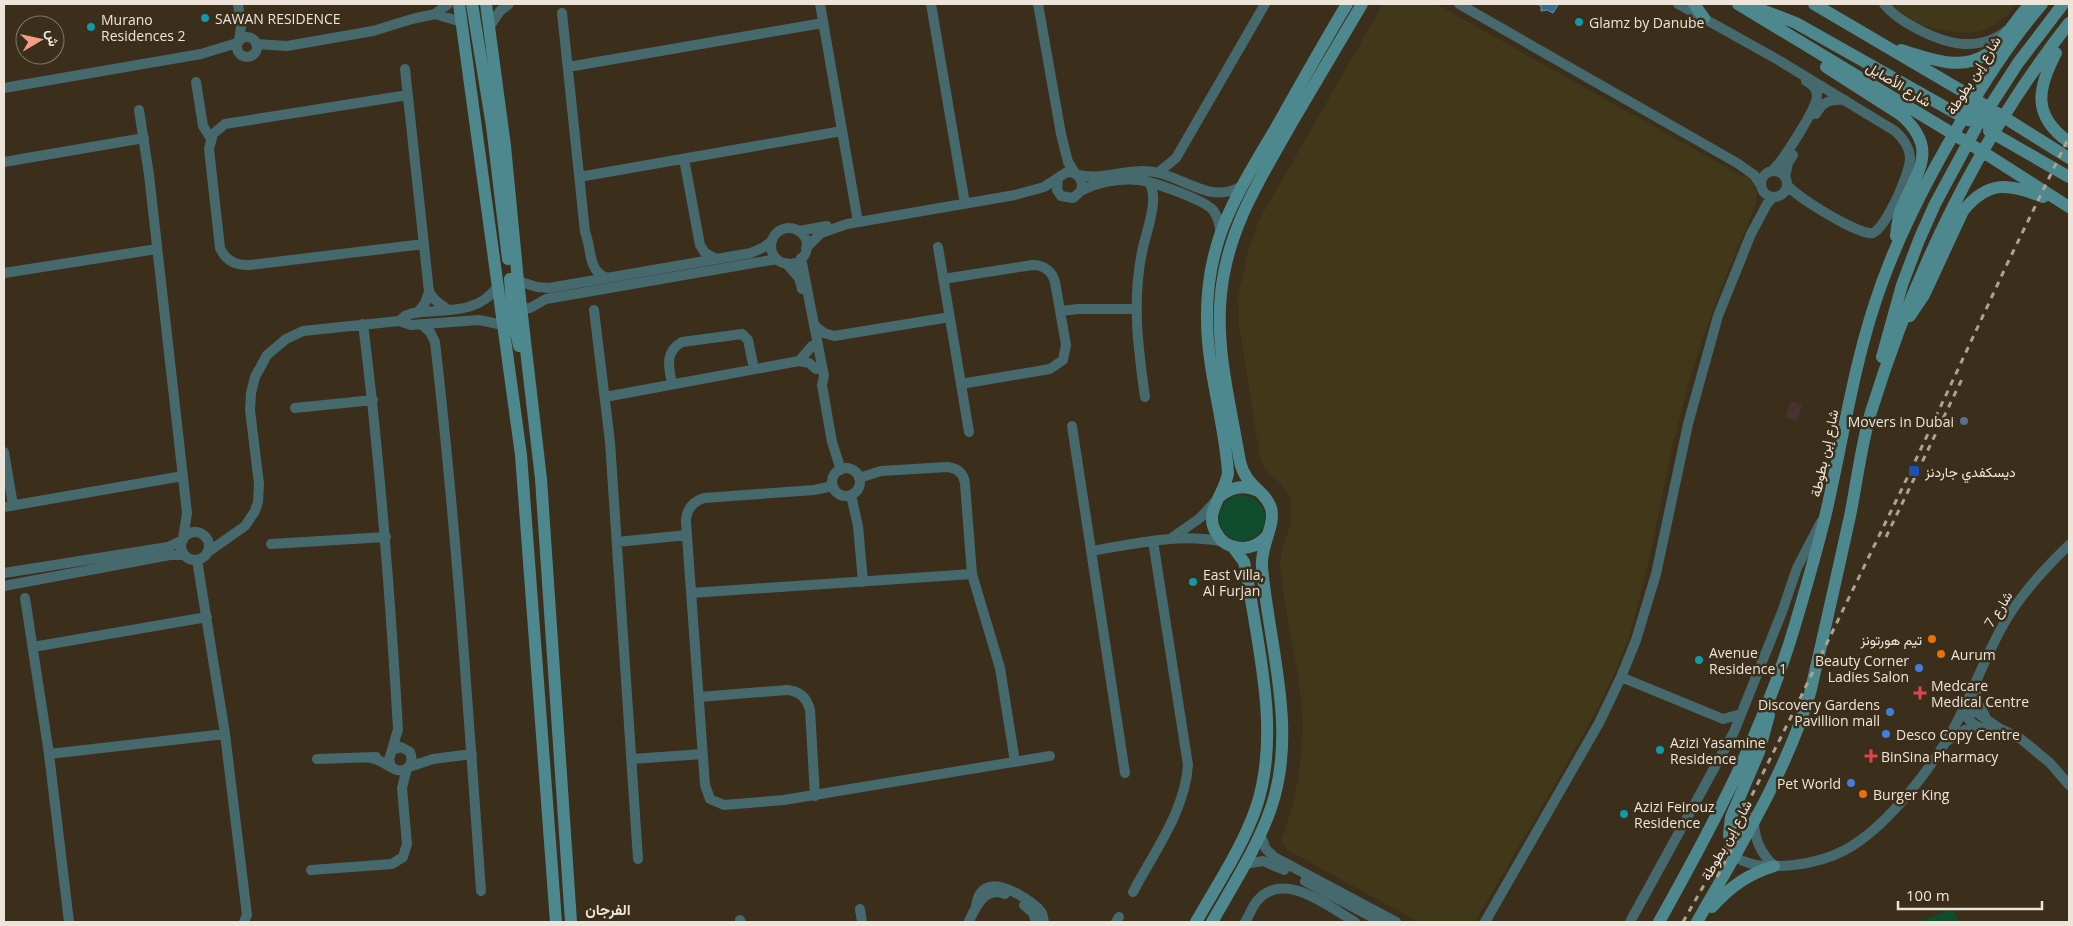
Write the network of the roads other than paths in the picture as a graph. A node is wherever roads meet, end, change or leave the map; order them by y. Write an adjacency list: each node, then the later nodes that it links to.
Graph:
1 (238, 4): 33 (street)
2 (243, 4): 34 (street)
3 (448, 4): 25 (street)
4 (459, 4): 27 (main road)
5 (472, 4): 137 (main road)
6 (486, 4): 30 (main road)
7 (508, 4): 30 (street)
8 (820, 4): 28 (street)
9 (931, 4): 89 (street)
10 (1038, 4): 56 (street)
11 (1265, 4): 67 (street)
12 (1347, 4): 82 (main road)
13 (1362, 4): 154 (main road)
14 (1460, 4): 71 (street)
15 (1678, 4): 26 (street)
16 (1694, 4): 26 (main road)
17 (1738, 4): 32 (main road, شارع الأصايل)
18 (1745, 4): 51 (main road)
19 (1814, 4): 35 (main road, شارع الأصايل)
20 (1884, 4): 31 (street)
21 (2030, 4): 31 (main road)
22 (2042, 4): 46 (main road, شارع إبن بطوطة)
23 (2062, 4): 44 (main road)
24 (562, 13): 39 (street)
25 (435, 14): 27 (street); 34 (street)
26 (1704, 18): 38 (street)
27 (462, 22): 113 (main road)
28 (823, 23): 39 (street); 55 (street)
29 (2067, 25): 48 (main road, شارع إبن بطوطة); 61 (main road)
30 (490, 26): 111 (main road)
31 (2009, 29): 35 (main road)
32 (1790, 36): 57 (main road, شارع الأصايل); 103 (main road)
33 (238, 42): 34 (street); 36 (street); 37 (street)
34 (254, 45): 37 (street)
35 (1884, 45): 43 (main road, شارع الأصايل)
36 (205, 54): 37 (street); 42 (street)
37 (242, 56)
38 (1780, 61): 47 (street); 72 (street)
39 (568, 67): 75 (street)
40 (405, 69): 45 (street)
41 (196, 82): 60 (street)
42 (4, 88)
43 (1962, 91): 46 (main road, شارع الأصايل); 51 (main road)
44 (1997, 94): 48 (main road); 49 (main road)
45 (408, 95): 60 (street); 99 (street)
46 (1974, 99): 49 (main road, شارع الأصايل); 53 (main road, شارع إبن بطوطة); 54 (main road)
47 (1847, 100): 79 (street); 79 (street)
48 (2012, 104): 52 (main road, شارع إبن بطوطة)
49 (1989, 108): 52 (main road, شارع الأصايل); 54 (main road)
50 (139, 110): 59 (street)
51 (1951, 111): 53 (main road)
52 (2004, 117): 54 (main road); 58 (main road, شارع إبن بطوطة); 68 (main road, شارع الأصايل)
53 (1963, 118): 54 (main road); 57 (main road, شارع إبن بطوطة)
54 (1979, 126): 57 (main road); 58 (main road); 62 (main road); 64 (main road)
55 (842, 131): 66 (street); 92 (street)
56 (1060, 134): 74 (street); 76 (street)
57 (1954, 134): 62 (main road, شارع الأصايل); 63 (main road, شارع إبن بطوطة)
58 (2000, 137): 64 (main road, شارع إبن بطوطة); 69 (main road); 77 (main road)
59 (144, 138): 70 (street); 102 (street)
60 (210, 139): 99 (street)
61 (2069, 142)
62 (1968, 143): 64 (main road, شارع الأصايل); 65 (main road)
63 (1946, 146): 65 (main road); 103 (main road, شارع إبن بطوطة)
64 (1983, 152): 69 (main road, شارع الأصايل); 131 (main road, شارع إبن بطوطة)
65 (1961, 155): 145 (main road)
66 (684, 158): 75 (street); 91 (street)
67 (1176, 158): 73 (street); 78 (street)
68 (2069, 158)
69 (1996, 160): 90 (main road, شارع الأصايل)
70 (4, 162)
71 (1736, 163): 72 (street); 83 (street)
72 (1771, 171): 79 (street); 83 (street)
73 (1159, 172): 74 (street); 78 (street)
74 (1076, 174): 76 (street); 84 (street)
75 (579, 176): 96 (street)
76 (1059, 177): 86 (street); 87 (street)
77 (2069, 177)
78 (1178, 178): 81 (street)
79 (1786, 181): 88 (street)
80 (1149, 182): 84 (street); 85 (street); 94 (street)
81 (1188, 183): 82 (street); 85 (street)
82 (1240, 187): 97 (main road)
83 (1761, 188): 88 (street); 93 (street)
84 (1081, 191): 87 (street)
85 (1179, 194): 94 (street); 97 (street)
86 (1015, 195): 87 (street); 89 (street)
87 (1061, 196)
88 (1773, 197): 93 (street)
89 (966, 204): 92 (street)
90 (2068, 207): 131 (main road)
91 (693, 215): 105 (street); 107 (street)
92 (853, 223): 95 (street); 100 (street)
93 (1756, 224): 183 (street)
94 (1148, 227): 119 (street)
95 (799, 231): 98 (street); 100 (street)
96 (585, 232): 109 (street); 112 (street)
97 (1220, 232): 155 (main road)
98 (772, 241): 105 (street); 106 (street)
99 (424, 244): 114 (street)
100 (806, 248): 104 (street)
101 (938, 248): 110 (street)
102 (157, 249): 108 (street); 150 (street)
103 (1894, 252): 158 (main road, شارع إبن بطوطة)
104 (801, 258): 106 (street); 116 (street)
105 (716, 259): 107 (street)
106 (782, 261): 115 (street); 116 (street)
107 (690, 263): 109 (street)
108 (4, 273)
109 (607, 278): 112 (street)
110 (943, 279): 121 (street); 123 (street)
111 (518, 281): 112 (street); 118 (main road)
112 (571, 284): 115 (street)
113 (497, 288): 117 (street); 128 (main road)
114 (429, 292): 117 (street); 122 (street)
115 (569, 296): 118 (street)
116 (808, 302): 129 (street); 133 (street)
117 (451, 309): 122 (street); 125 (street)
118 (522, 309): 137 (main road)
119 (1135, 309): 121 (street); 141 (street)
120 (594, 310): 142 (street)
121 (1060, 311): 139 (street)
122 (417, 313): 124 (street)
123 (950, 317): 130 (street); 139 (street)
124 (399, 320): 126 (street); 127 (street)
125 (451, 322): 127 (street); 128 (street); 132 (street)
126 (363, 324): 143 (street); 165 (street)
127 (421, 324): 132 (street)
128 (503, 325): 228 (main road)
129 (815, 326): 130 (street); 133 (street)
130 (834, 336): 133 (street)
131 (1897, 337): 145 (main road, شارع إبن بطوطة)
132 (435, 342): 200 (street)
133 (816, 348): 134 (street); 136 (street); 140 (street)
134 (800, 361): 135 (street); 136 (street)
135 (754, 369): 138 (street); 138 (street)
136 (816, 369): 140 (street)
137 (529, 371): 229 (main road)
138 (672, 384): 142 (street)
139 (961, 384): 147 (street)
140 (822, 385): 149 (street)
141 (1145, 396)
142 (605, 397): 167 (street)
143 (373, 400): 144 (street); 162 (street)
144 (295, 408)
145 (1871, 414): 214 (main road, شارع إبن بطوطة)
146 (1072, 426): 171 (street)
147 (969, 432)
148 (4, 452): 156 (street)
149 (841, 470): 151 (street); 152 (street)
150 (183, 476): 156 (street); 157 (street)
151 (859, 478): 153 (street); 176 (street)
152 (833, 486): 153 (street); 160 (street)
153 (851, 495): 177 (street)
154 (1262, 495): 155 (main road); 161 (main road)
155 (1218, 500): 163 (street); 169 (main road)
156 (8, 506)
157 (187, 513): 159 (street); 164 (street)
158 (1826, 514): 185 (main road, شارع إبن بطوطة); 188 (street)
159 (201, 534): 164 (street); 165 (street); 172 (street)
160 (687, 535): 167 (street); 179 (street)
161 (1266, 536): 169 (main road); 215 (main road)
162 (386, 537): 168 (street); 192 (street)
163 (1172, 538): 166 (street); 169 (street)
164 (183, 539): 173 (street); 175 (street)
165 (224, 540): 172 (street)
166 (1153, 541): 171 (street); 222 (street)
167 (617, 542): 205 (street)
168 (271, 544)
169 (1229, 544): 233 (main road)
170 (2069, 545): 184 (street, شارع 7)
171 (1091, 551): 210 (street)
172 (208, 552): 174 (street)
173 (184, 555): 174 (street); 178 (street)
174 (197, 560): 181 (street)
175 (6, 573): 178 (street)
176 (972, 574): 177 (street); 207 (street)
177 (863, 582): 179 (street)
178 (8, 585)
179 (691, 593): 186 (street)
180 (25, 598): 182 (street)
181 (207, 617): 182 (street); 193 (street)
182 (34, 648): 199 (street)
183 (1621, 677): 190 (street); 239 (street)
184 (1976, 681): 187 (street, شارع 7); 189 (street)
185 (1776, 683): 216 (main road); 241 (main road, شارع إبن بطوطة)
186 (698, 697): 201 (street); 213 (street)
187 (1963, 712): 189 (street); 191 (street); 195 (street, شارع 7)
188 (1742, 714): 190 (street); 194 (street)
189 (1985, 717): 196 (street)
190 (1723, 719): 194 (street)
191 (1981, 728): 195 (street); 196 (street)
192 (398, 729): 197 (street); 198 (street)
193 (226, 734): 199 (street); 227 (street)
194 (1733, 736): 240 (street)
195 (1945, 743): 219 (street, شارع 7)
196 (2025, 744): 211 (street)
197 (392, 751): 198 (street); 203 (street); 208 (street)
198 (409, 751): 204 (street); 209 (street)
199 (49, 754): 226 (street)
200 (472, 754): 204 (street); 221 (street)
201 (703, 754): 205 (street); 213 (street)
202 (1050, 756): 207 (street)
203 (371, 758): 206 (street); 208 (street)
204 (433, 759): 209 (street)
205 (632, 759): 217 (street)
206 (317, 760)
207 (1015, 762): 213 (street)
208 (393, 767): 209 (street); 212 (street)
209 (408, 768): 212 (street)
210 (1125, 773)
211 (2069, 785)
212 (402, 788): 220 (street)
213 (815, 796)
214 (1754, 823): 216 (main road, شارع إبن بطوطة); 219 (street)
215 (1260, 834): 218 (main road); 238 (street)
216 (1735, 857): 219 (street, شارع 7); 242 (main road, شارع إبن بطوطة)
217 (638, 858)
218 (1245, 864): 234 (main road); 237 (street)
219 (1774, 866): 242 (main road)
220 (312, 870)
221 (481, 891)
222 (1133, 892)
223 (976, 906): 225 (street); 231 (street); 232 (street)
224 (860, 908): 230 (street)
225 (969, 921)
226 (69, 922)
227 (244, 922)
228 (556, 922)
229 (571, 922)
230 (862, 922)
231 (1036, 922)
232 (1044, 922)
233 (1196, 922)
234 (1212, 922)
235 (1245, 922): 236 (street)
236 (1356, 922)
237 (1381, 922)
238 (1396, 922)
239 (1485, 922)
240 (1630, 922)
241 (1658, 922)
242 (1698, 922)

